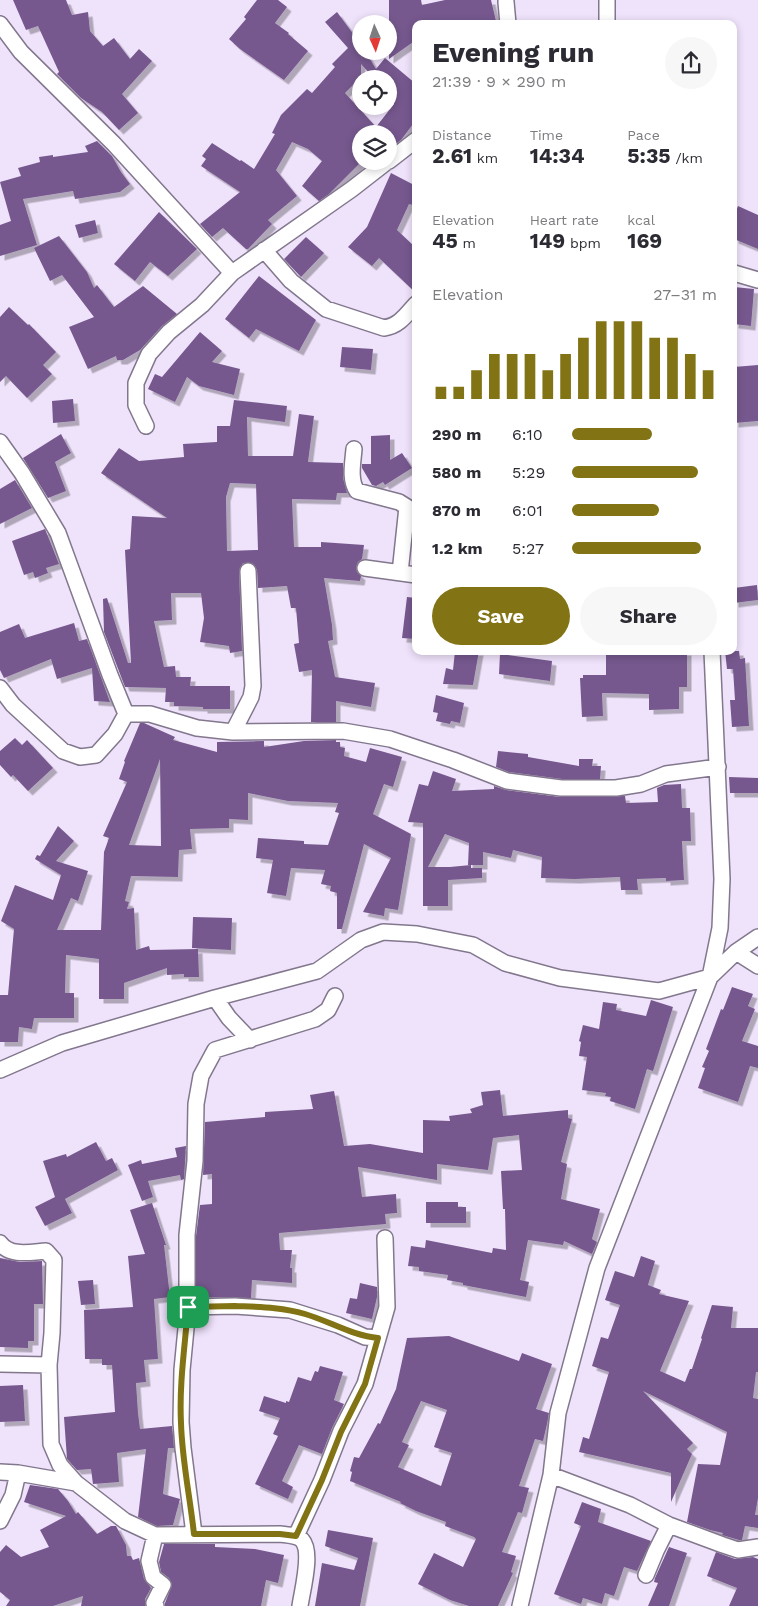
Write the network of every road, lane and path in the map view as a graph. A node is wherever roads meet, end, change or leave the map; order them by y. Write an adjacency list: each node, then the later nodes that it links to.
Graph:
1 (607, 0): 4 (street)
2 (506, 2): 3 (street)
3 (508, 20)
4 (608, 20)
5 (0, 24): 10 (street)
6 (412, 143): 7 (street)
7 (397, 155)
8 (378, 170): 9 (street)
9 (264, 250): 10 (street); 13 (street)
10 (232, 273): 14 (street)
11 (737, 274): 12 (street)
12 (758, 280)
13 (412, 309)
14 (146, 426)
15 (0, 442): 23 (street)
16 (354, 449): 19 (street)
17 (365, 568): 19 (street)
18 (248, 571): 24 (street)
19 (400, 572): 20 (street)
20 (412, 574)
21 (712, 655): 25 (street)
22 (0, 688): 23 (street)
23 (126, 714): 24 (street)
24 (234, 732): 25 (street)
25 (718, 767): 29 (street)
26 (758, 937): 27 (street)
27 (736, 952): 28 (street); 29 (street)
28 (758, 966)
29 (710, 977): 31 (street); 42 (street)
30 (335, 996): 32 (street)
31 (215, 998): 32 (street); 33 (street)
32 (250, 1040): 36 (street)
33 (0, 1070)
34 (385, 1238): 37 (street)
35 (0, 1243): 39 (street)
36 (188, 1307): 37 (street); 46 (street)
37 (378, 1338): 48 (street)
38 (0, 1364): 39 (street)
39 (49, 1365): 43 (street)
40 (0, 1472): 41 (street)
41 (18, 1473): 43 (street); 44 (street)
42 (551, 1475): 45 (street); 53 (street)
43 (76, 1483): 47 (street)
44 (0, 1521)
45 (669, 1525): 49 (street); 50 (street)
46 (194, 1534): 47 (street); 48 (street)
47 (155, 1535): 51 (street)
48 (296, 1536): 52 (street)
49 (758, 1545)
50 (646, 1576)
51 (156, 1606)
52 (300, 1606)
53 (520, 1606)

